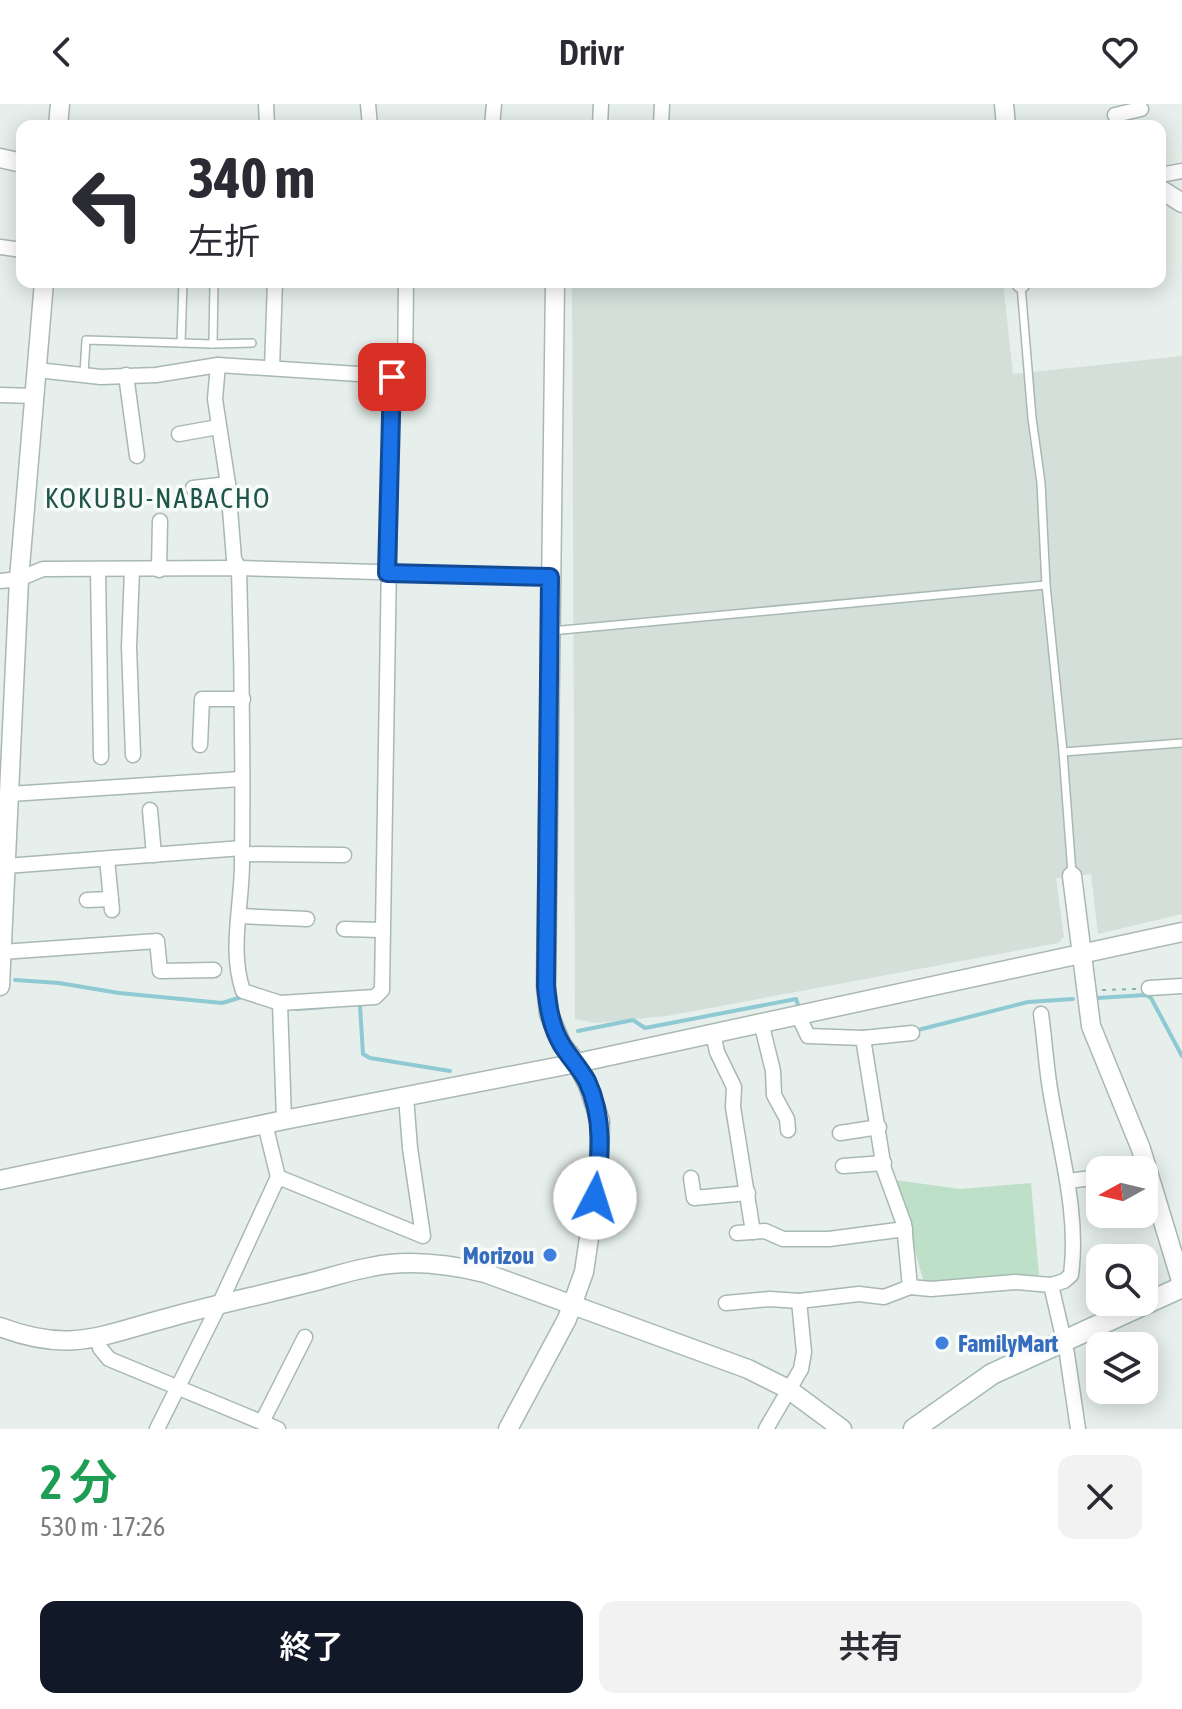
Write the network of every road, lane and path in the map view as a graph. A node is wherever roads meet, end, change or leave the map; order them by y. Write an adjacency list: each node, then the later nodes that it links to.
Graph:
1 (1140, 107): 2 (street)
2 (1115, 115)
3 (44, 288): 15 (street)
4 (183, 288): 10 (lane)
5 (214, 288): 12 (lane)
6 (275, 288): 14 (street)
7 (406, 288): 18 (street)
8 (555, 288): 32 (street)
9 (1021, 288): 35 (lane)
10 (181, 343): 12 (lane); 16 (lane)
11 (252, 343): 12 (lane)
12 (213, 344)
13 (218, 365): 14 (street); 17 (street); 21 (street)
14 (272, 368): 18 (street)
15 (37, 370): 16 (street); 20 (street)
16 (84, 374): 17 (street)
17 (126, 375): 23 (street)
18 (392, 377): 31 (street)
19 (0, 395): 20 (street)
20 (35, 396): 33 (street)
21 (218, 427): 22 (street); 24 (street)
22 (179, 434)
23 (137, 456)
24 (228, 484): 25 (street); 27 (street)
25 (193, 488)
26 (160, 521): 30 (street)
27 (239, 568): 30 (street); 31 (street); 37 (street)
28 (98, 570): 29 (street); 33 (street); 42 (street)
29 (132, 570): 30 (street); 41 (street)
30 (159, 570)
31 (387, 573): 32 (street); 56 (street)
32 (550, 577): 36 (street)
33 (19, 579): 34 (street); 44 (street)
34 (0, 581)
35 (1046, 585): 36 (lane); 40 (lane)
36 (549, 631): 72 (street)
37 (243, 699): 39 (street); 43 (street)
38 (1182, 743): 40 (lane)
39 (200, 745)
40 (1063, 752): 51 (lane)
41 (133, 755)
42 (101, 757)
43 (241, 779): 44 (street); 46 (street)
44 (10, 794): 50 (street)
45 (150, 810): 47 (street)
46 (242, 851): 47 (street); 48 (street); 53 (street)
47 (154, 855): 49 (street)
48 (344, 855)
49 (107, 859): 50 (street); 52 (street)
50 (6, 866): 58 (street)
51 (1072, 876): 59 (street)
52 (87, 900)
53 (239, 916): 54 (street); 65 (street)
54 (307, 919)
55 (344, 929): 56 (street)
56 (382, 930): 65 (street)
57 (1182, 932): 59 (street)
58 (2, 952): 60 (street); 61 (street)
59 (1080, 953): 64 (street); 67 (street)
60 (214, 970)
61 (0, 986)
62 (1182, 986): 63 (street)
63 (1149, 988): 64 (path)
64 (1085, 991): 79 (street)
65 (280, 1006): 74 (street)
66 (1041, 1014): 86 (street)
67 (798, 1015): 68 (street); 71 (street)
68 (761, 1022): 69 (street); 77 (street)
69 (713, 1033): 72 (street); 87 (street)
70 (912, 1033): 71 (street)
71 (863, 1038): 76 (street)
72 (577, 1063): 73 (street); 97 (street)
73 (406, 1097): 74 (street); 82 (street)
74 (284, 1120): 75 (street)
75 (265, 1124): 82 (street); 85 (street)
76 (879, 1127): 78 (street); 80 (street)
77 (788, 1130)
78 (840, 1133)
79 (1140, 1156)
80 (884, 1163): 81 (street); 89 (street)
81 (843, 1166)
82 (278, 1177): 98 (street)
83 (691, 1178): 87 (street)
84 (1086, 1179): 86 (street)
85 (0, 1180)
86 (1068, 1181): 92 (street)
87 (748, 1193): 90 (street)
88 (1158, 1209): 93 (street)
89 (905, 1229): 90 (street); 94 (street)
90 (753, 1232): 91 (street)
91 (737, 1233)
92 (1051, 1285): 94 (street); 102 (street)
93 (1182, 1285): 102 (main road)
94 (910, 1287): 95 (street)
95 (799, 1301): 96 (street); 104 (street)
96 (726, 1303)
97 (572, 1304): 98 (street); 104 (street); 108 (street)
98 (219, 1305): 101 (street); 103 (street)
99 (0, 1327): 101 (street)
100 (305, 1337): 105 (street)
101 (98, 1338): 103 (street)
102 (1063, 1340): 111 (main road); 112 (street)
103 (178, 1388): 105 (street); 106 (street)
104 (788, 1389): 109 (street); 110 (street)
105 (256, 1424): 107 (street)
106 (157, 1429)
107 (278, 1429)
108 (508, 1429)
109 (766, 1429)
110 (842, 1429)
111 (914, 1429)
112 (1078, 1429)

